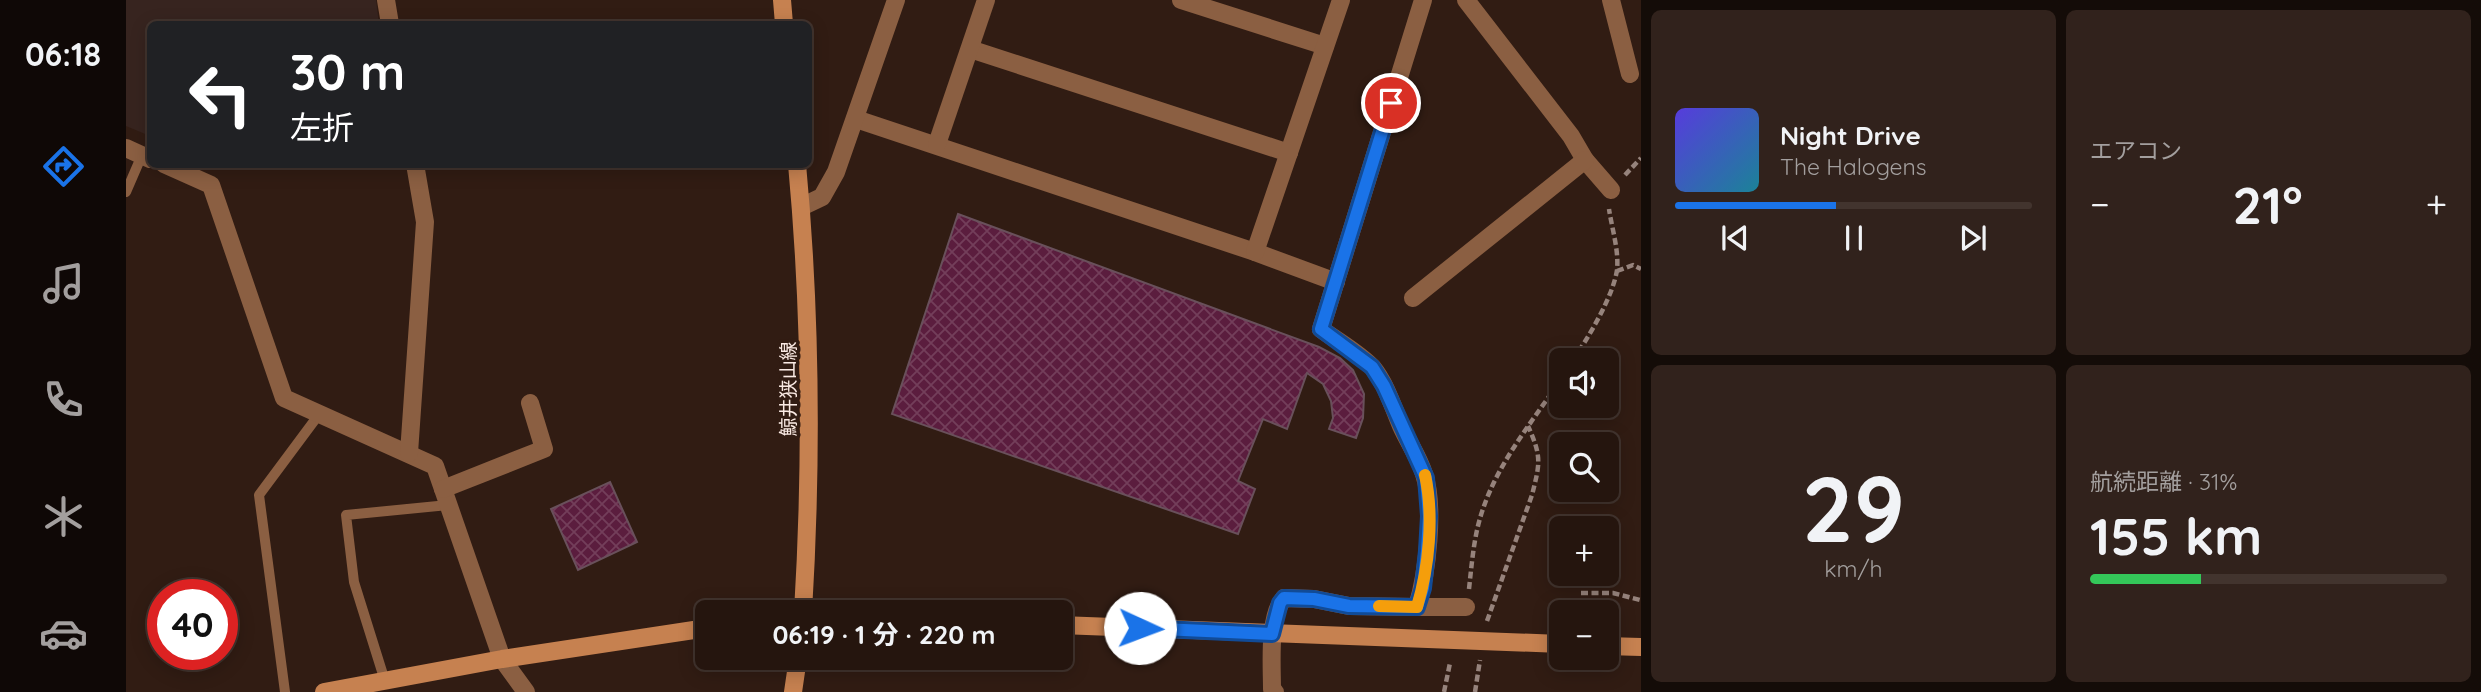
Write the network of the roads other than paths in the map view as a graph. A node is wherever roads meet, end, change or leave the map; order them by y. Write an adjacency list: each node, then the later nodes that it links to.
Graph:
1 (386, 0): 10 (street)
2 (782, 0): 11 (street)
3 (896, 0): 15 (street)
4 (986, 0): 13 (street)
5 (1181, 0): 12 (street)
6 (1341, 0): 12 (street)
7 (1423, 0): 27 (street)
8 (1466, 0): 19 (street)
9 (1611, 0): 14 (street)
10 (390, 21)
11 (784, 21)
12 (1325, 46): 17 (street)
13 (970, 49): 16 (street); 17 (street)
14 (1630, 74)
15 (856, 119): 16 (street); 25 (street)
16 (937, 144): 26 (street)
17 (1289, 153): 26 (street)
18 (139, 154): 24 (lane)
19 (1585, 160): 23 (street); 28 (street)
20 (173, 168): 30 (street)
21 (416, 168): 31 (street)
22 (797, 168): 25 (street, 鯨井狭山線)
23 (1611, 190)
24 (126, 192)
25 (801, 207): 33 (street, 鯨井狭山線)
26 (1255, 252): 27 (street)
27 (1336, 282): 34 (street)
28 (1413, 298)
29 (530, 403): 32 (street)
30 (320, 413): 31 (street); 45 (lane)
31 (409, 453): 32 (street)
32 (445, 497): 42 (street); 44 (lane)
33 (804, 600)
34 (1417, 607): 35 (street); 38 (street)
35 (1466, 607)
36 (1073, 626): 38 (street)
37 (695, 630): 42 (street)
38 (1272, 634): 39 (street); 49 (street)
39 (1549, 644)
40 (1619, 646): 41 (street)
41 (1641, 647)
42 (502, 659): 44 (street); 47 (street)
43 (796, 670): 48 (street)
44 (385, 681): 46 (street)
45 (285, 692)
46 (324, 692)
47 (526, 692)
48 (793, 692)
49 (1275, 692)

